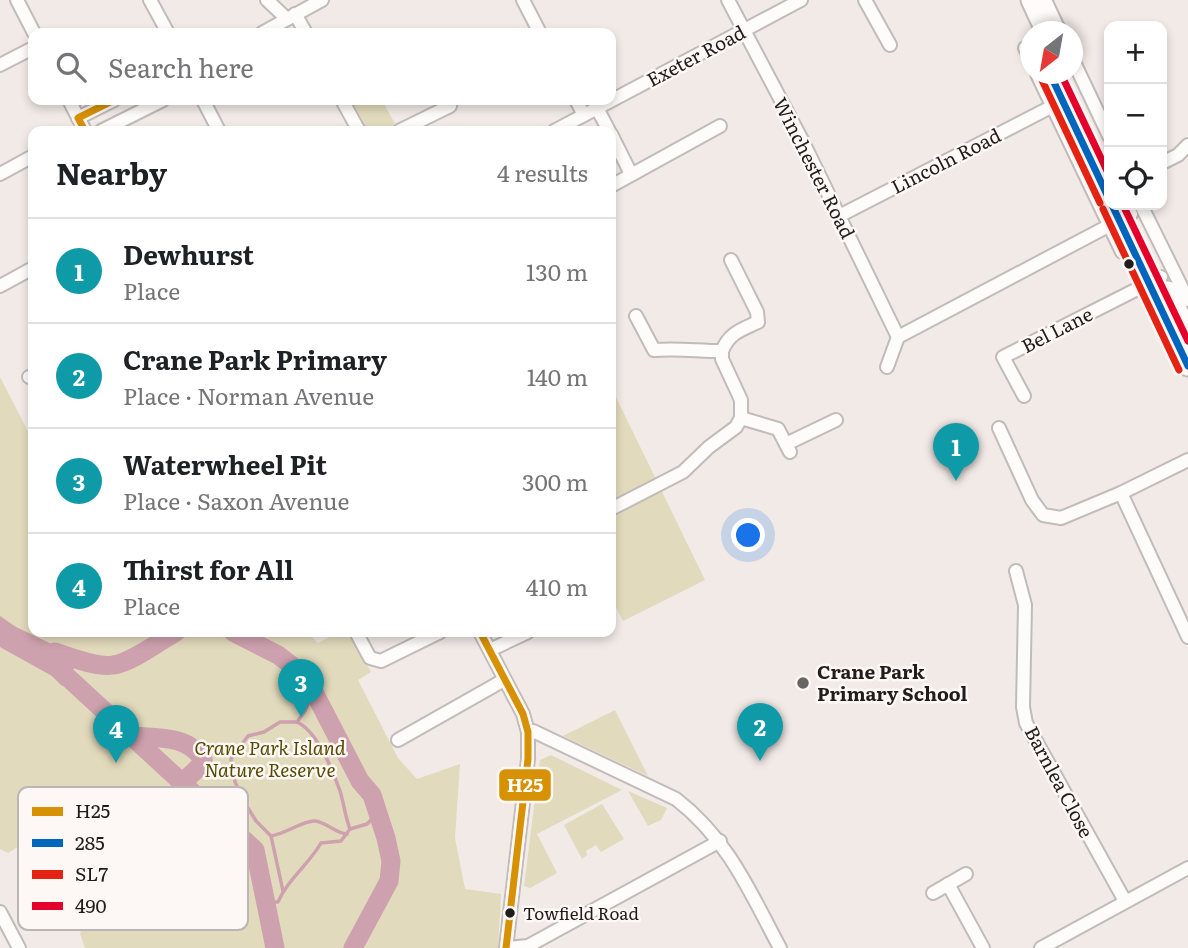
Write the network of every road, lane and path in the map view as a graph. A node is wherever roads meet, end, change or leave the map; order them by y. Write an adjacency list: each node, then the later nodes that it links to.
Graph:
1 (17, 0): 16 (street)
2 (150, 0): 17 (street)
3 (267, 0): 12 (street)
4 (322, 0): 12 (street)
5 (523, 0): 20 (street)
6 (727, 0): 21 (street, Winchester Road)
7 (801, 0): 21 (street, Exeter Road)
8 (865, 0): 22 (street)
9 (1016, 0): 13 (main road)
10 (1031, 0): 14 (main road)
11 (1045, 0): 15 (street)
12 (291, 16): 18 (street); 19 (street)
13 (1022, 21)
14 (1041, 21)
15 (1055, 21)
16 (31, 28)
17 (165, 28)
18 (271, 28)
19 (302, 28)
20 (537, 28)
21 (744, 31): 29 (street, Exeter Road); 65 (street, Winchester Road)
22 (890, 46)
23 (28, 51): 24 (street)
24 (0, 65)
25 (1083, 80): 41 (street)
26 (1042, 84): 38 (street)
27 (1056, 84): 58 (main road)
28 (1070, 84): 53 (main road)
29 (616, 98)
30 (71, 105): 42 (street)
31 (108, 105): 43 (street)
32 (153, 105): 44 (street)
33 (206, 105): 45 (street)
34 (345, 105): 46 (street)
35 (450, 105): 47 (street)
36 (579, 105): 40 (street)
37 (603, 105): 39 (street, Exeter Road)
38 (1052, 106): 60 (street); 65 (street, Lincoln Road)
39 (597, 108): 40 (street, Exeter Road); 49 (street)
40 (584, 115): 48 (street, Exeter Road)
41 (1104, 125)
42 (80, 126)
43 (81, 126)
44 (111, 126)
45 (216, 126)
46 (356, 126)
47 (409, 126)
48 (563, 126)
49 (606, 126)
50 (720, 126): 57 (street)
51 (616, 145): 57 (street)
52 (1188, 145): 55 (street)
53 (1104, 156)
54 (28, 159): 56 (street)
55 (1167, 160)
56 (0, 174)
57 (631, 174): 59 (street)
58 (1104, 178)
59 (616, 183)
60 (1104, 185)
61 (1111, 210): 74 (street)
62 (1118, 210): 66 (street)
63 (1120, 210): 69 (main road)
64 (1121, 210): 71 (street)
65 (839, 216): 74 (street, Winchester Road)
66 (1122, 252)
67 (732, 260): 75 (street)
68 (28, 271): 70 (street)
69 (1156, 279): 73 (main road); 76 (main road); 78 (street, Bel Lane)
70 (0, 286)
71 (1188, 300)
72 (636, 316): 75 (street)
73 (1188, 332)
74 (898, 338): 77 (street)
75 (722, 351): 79 (street)
76 (1188, 366)
77 (887, 367)
78 (1024, 396)
79 (741, 418): 80 (street); 84 (street)
80 (836, 420)
81 (999, 428): 83 (street)
82 (1188, 460): 83 (street)
83 (1121, 493): 90 (street)
84 (616, 506)
85 (1016, 571): 100 (street, Barnlea Close)
86 (359, 637): 87 (street)
87 (430, 637)
88 (483, 637): 91 (street)
89 (517, 637): 91 (street)
90 (1188, 637)
91 (490, 650): 92 (street)
92 (504, 680): 93 (street); 94 (street)
93 (528, 732): 95 (street); 103 (street)
94 (398, 740)
95 (720, 841): 103 (street); 104 (street)
96 (1188, 868): 100 (street)
97 (966, 874): 98 (street)
98 (948, 884): 99 (street); 105 (street)
99 (933, 893)
100 (1125, 901): 106 (street)
101 (0, 912): 102 (street)
102 (19, 948)
103 (506, 948)
104 (780, 948)
105 (982, 948)
106 (1041, 948)

